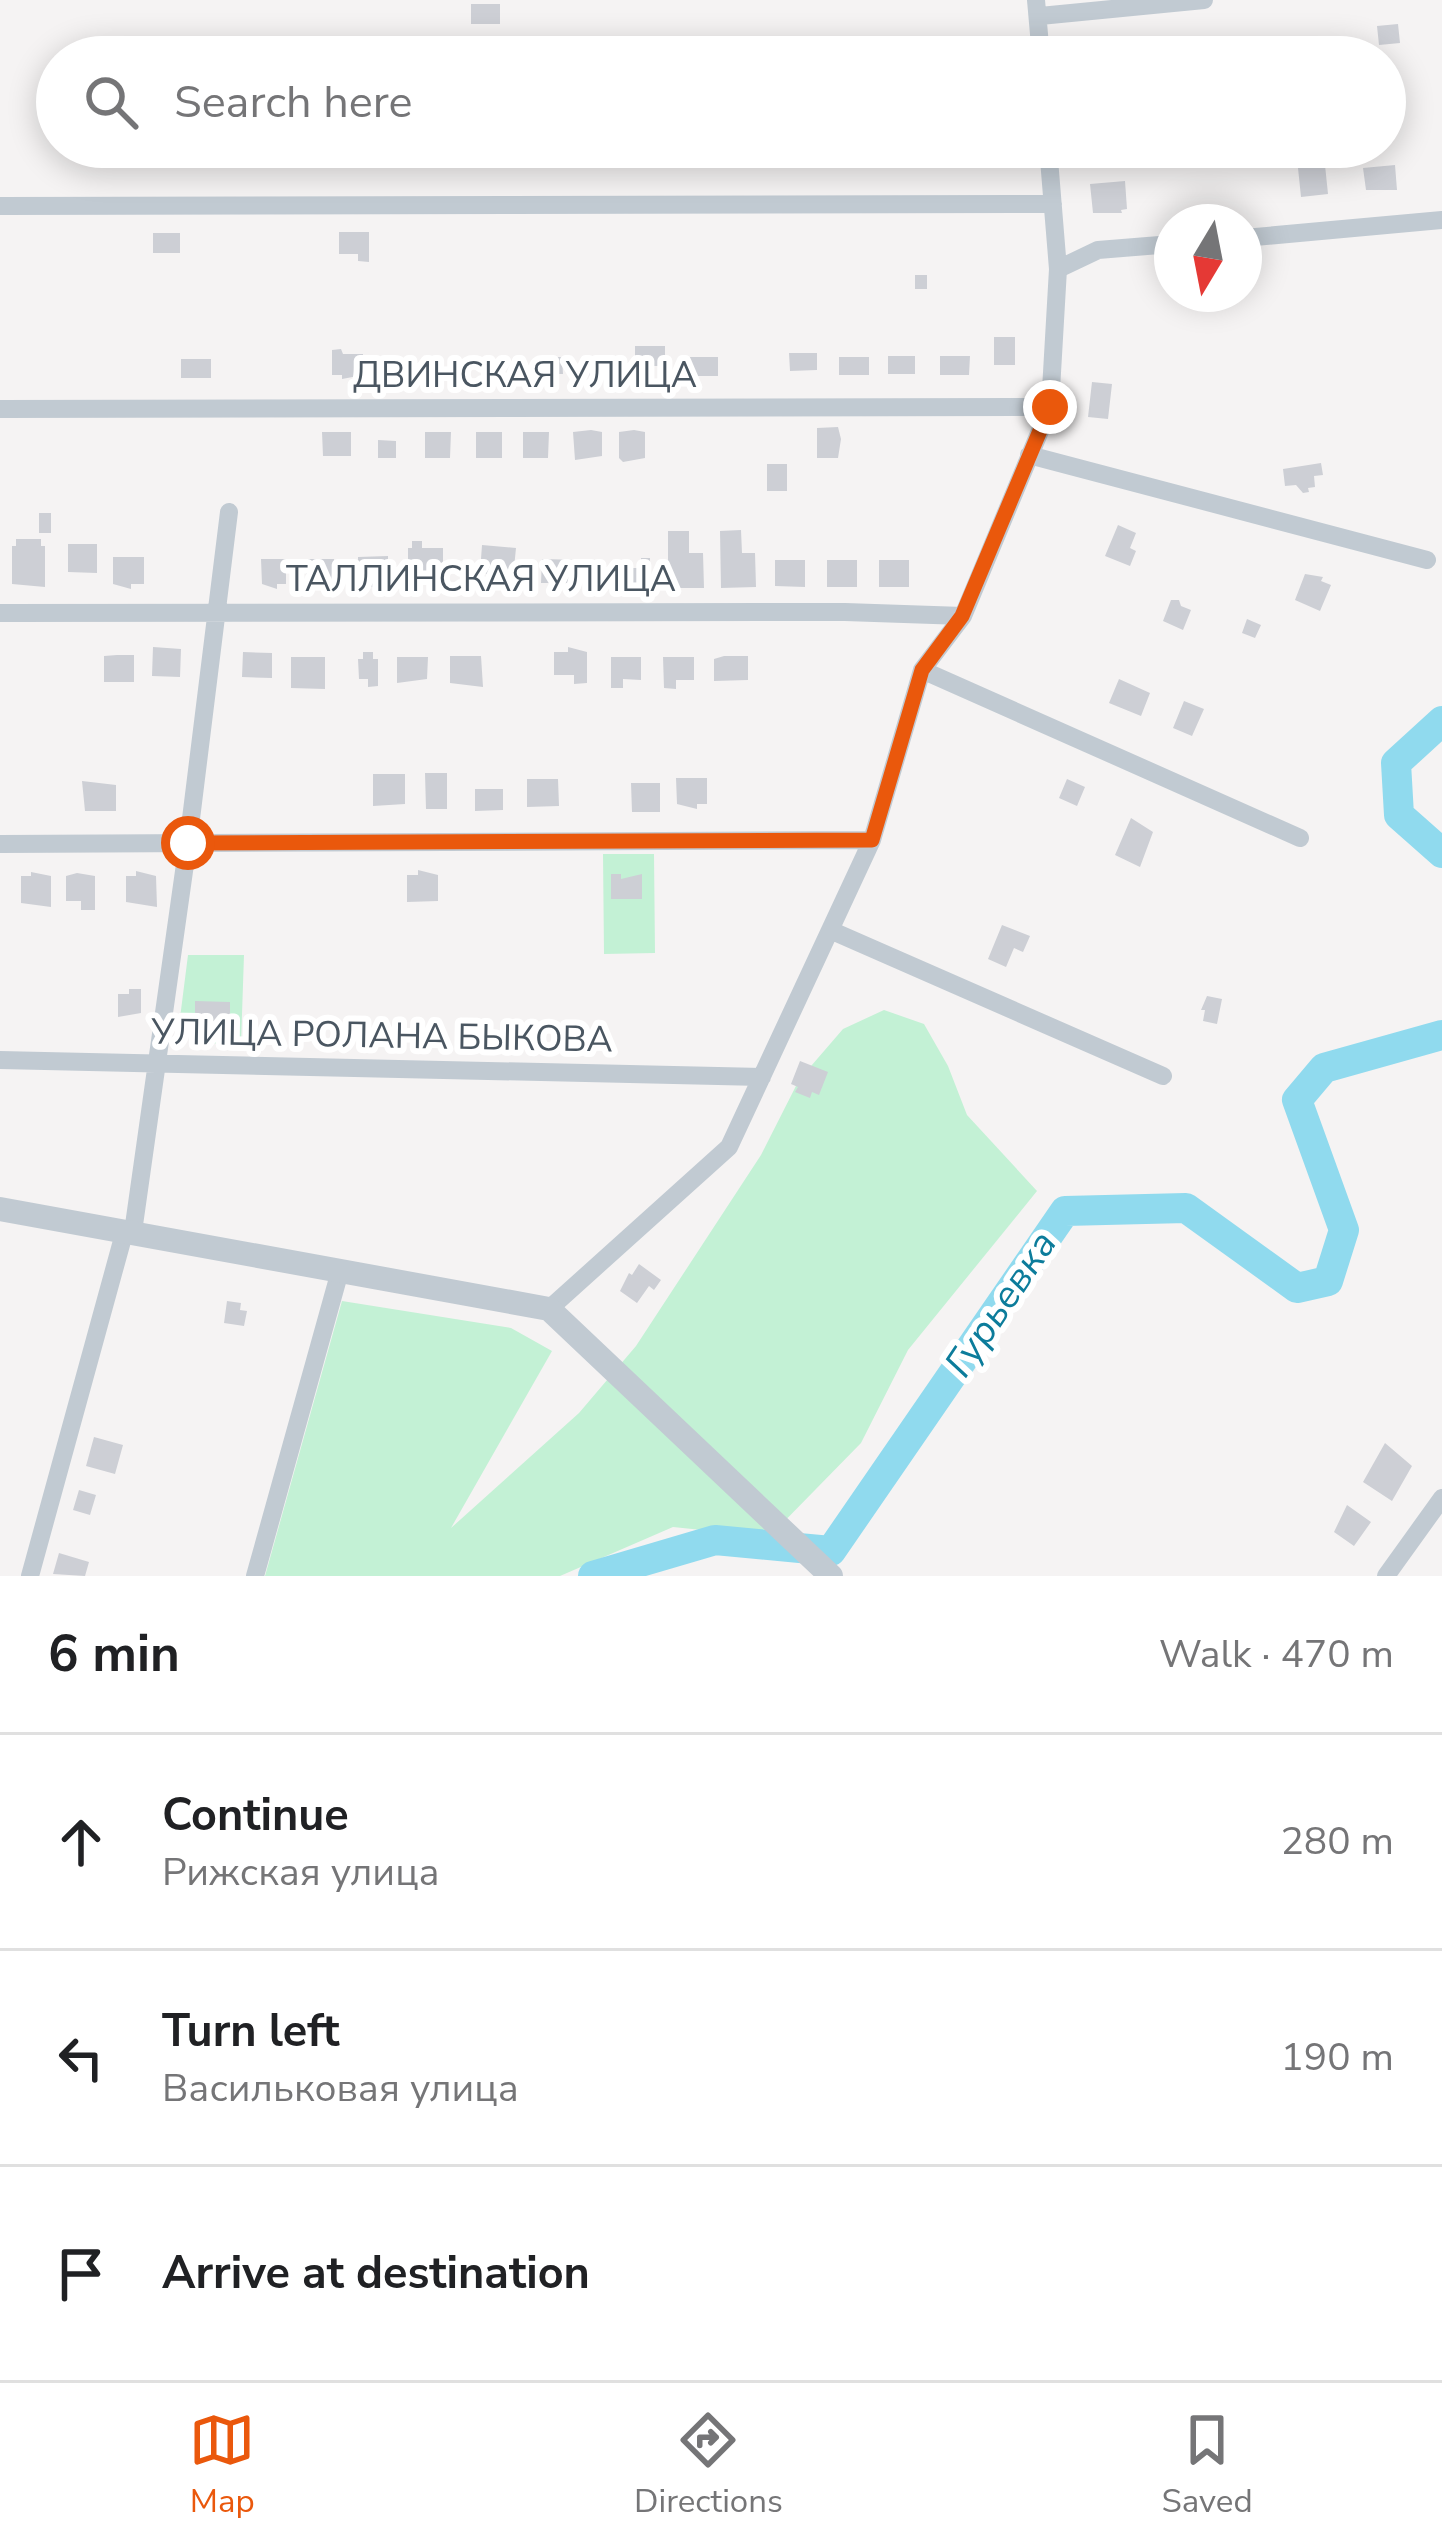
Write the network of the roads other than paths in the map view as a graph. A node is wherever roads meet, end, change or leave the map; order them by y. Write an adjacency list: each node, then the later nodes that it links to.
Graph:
1 (1204, 0): 2 (street)
2 (1038, 8)
3 (1050, 168): 4 (street)
4 (1053, 204): 5 (street); 9 (street)
5 (0, 206)
6 (1442, 220): 7 (street)
7 (1262, 236)
8 (1154, 245): 9 (street)
9 (1058, 269): 10 (street)
10 (1050, 407): 11 (street, ДВИНСКАЯ УЛИЦА); 12 (street)
11 (0, 409)
12 (1029, 455): 14 (street); 17 (street)
13 (229, 512): 15 (street)
14 (1427, 560)
15 (218, 612): 16 (street, ТАЛЛИНСКАЯ УЛИЦА); 17 (street, ТАЛЛИНСКАЯ УЛИЦА); 21 (street)
16 (0, 613)
17 (962, 616): 18 (street)
18 (922, 670): 19 (street); 20 (street)
19 (1300, 838)
20 (872, 840): 21 (street); 23 (street)
21 (188, 843): 22 (street); 25 (street)
22 (0, 844)
23 (830, 930): 26 (street); 27 (street)
24 (0, 1060): 25 (street, УЛИЦА РОЛАНА БЫКОВА)
25 (157, 1064): 27 (street, УЛИЦА РОЛАНА БЫКОВА); 29 (street)
26 (1163, 1076)
27 (762, 1077): 31 (street)
28 (0, 1208): 29 (street)
29 (129, 1231): 30 (street); 34 (street)
30 (340, 1271): 31 (street); 35 (street)
31 (549, 1309): 33 (street)
32 (1442, 1498): 36 (street)
33 (830, 1575)
34 (30, 1576)
35 (255, 1576)
36 (1386, 1576)

